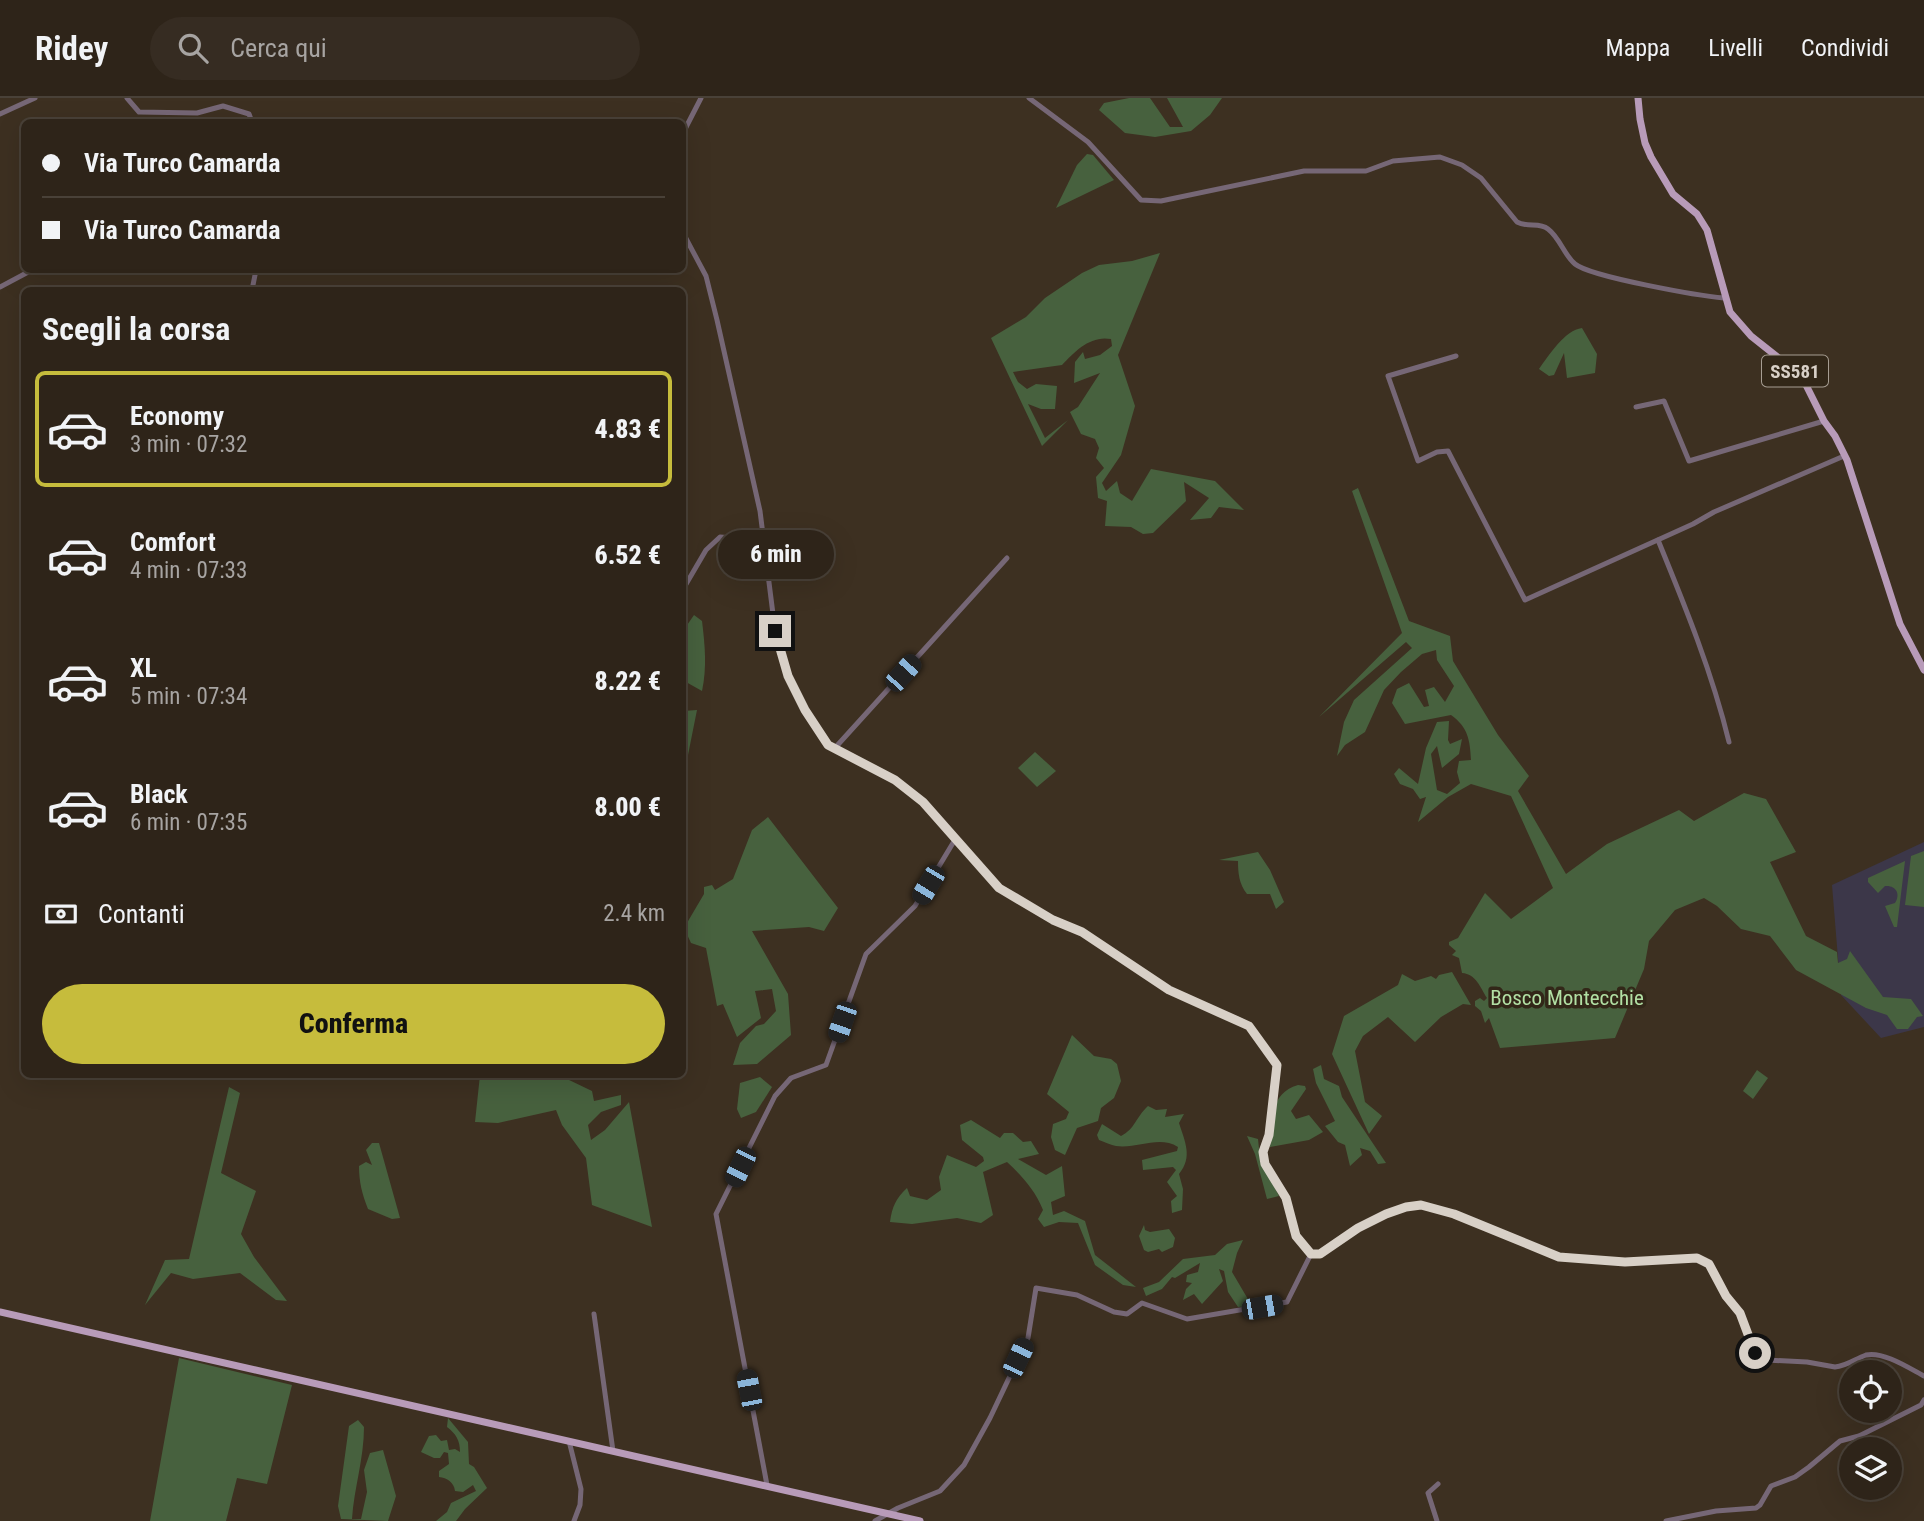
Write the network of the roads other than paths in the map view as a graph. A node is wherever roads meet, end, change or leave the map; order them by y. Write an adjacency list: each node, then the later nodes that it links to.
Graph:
1 (11, 98): 7 (street)
2 (35, 98): 7 (street)
3 (127, 98): 9 (street)
4 (701, 98): 10 (street)
5 (1029, 98): 14 (street)
6 (1638, 98): 14 (main road, SS581)
7 (15, 107): 8 (street)
8 (0, 114)
9 (250, 119)
10 (686, 127)
11 (686, 238): 20 (street)
12 (26, 273): 13 (street)
13 (0, 286)
14 (1724, 298): 17 (main road, SS581)
15 (1456, 356): 19 (street)
16 (1636, 407): 17 (street)
17 (1824, 421): 18 (main road, SS581)
18 (1844, 456): 19 (street); 23 (main road, SS581)
19 (1658, 540): 24 (street)
20 (767, 553): 22 (street); 25 (street)
21 (1007, 558): 25 (street)
22 (686, 584)
23 (1924, 670)
24 (1729, 742)
25 (834, 749): 26 (street)
26 (956, 838): 27 (street); 35 (street)
27 (1311, 1254): 30 (street); 36 (street)
28 (0, 1312): 32 (main road)
29 (594, 1314): 33 (street)
30 (1924, 1376)
31 (1924, 1399): 41 (street)
32 (569, 1441): 33 (main road); 37 (street)
33 (612, 1451): 35 (main road)
34 (1438, 1483): 40 (street)
35 (767, 1485): 36 (main road)
36 (888, 1514): 38 (street); 39 (main road)
37 (574, 1521)
38 (875, 1521)
39 (920, 1521)
40 (1437, 1521)
41 (1666, 1521)

